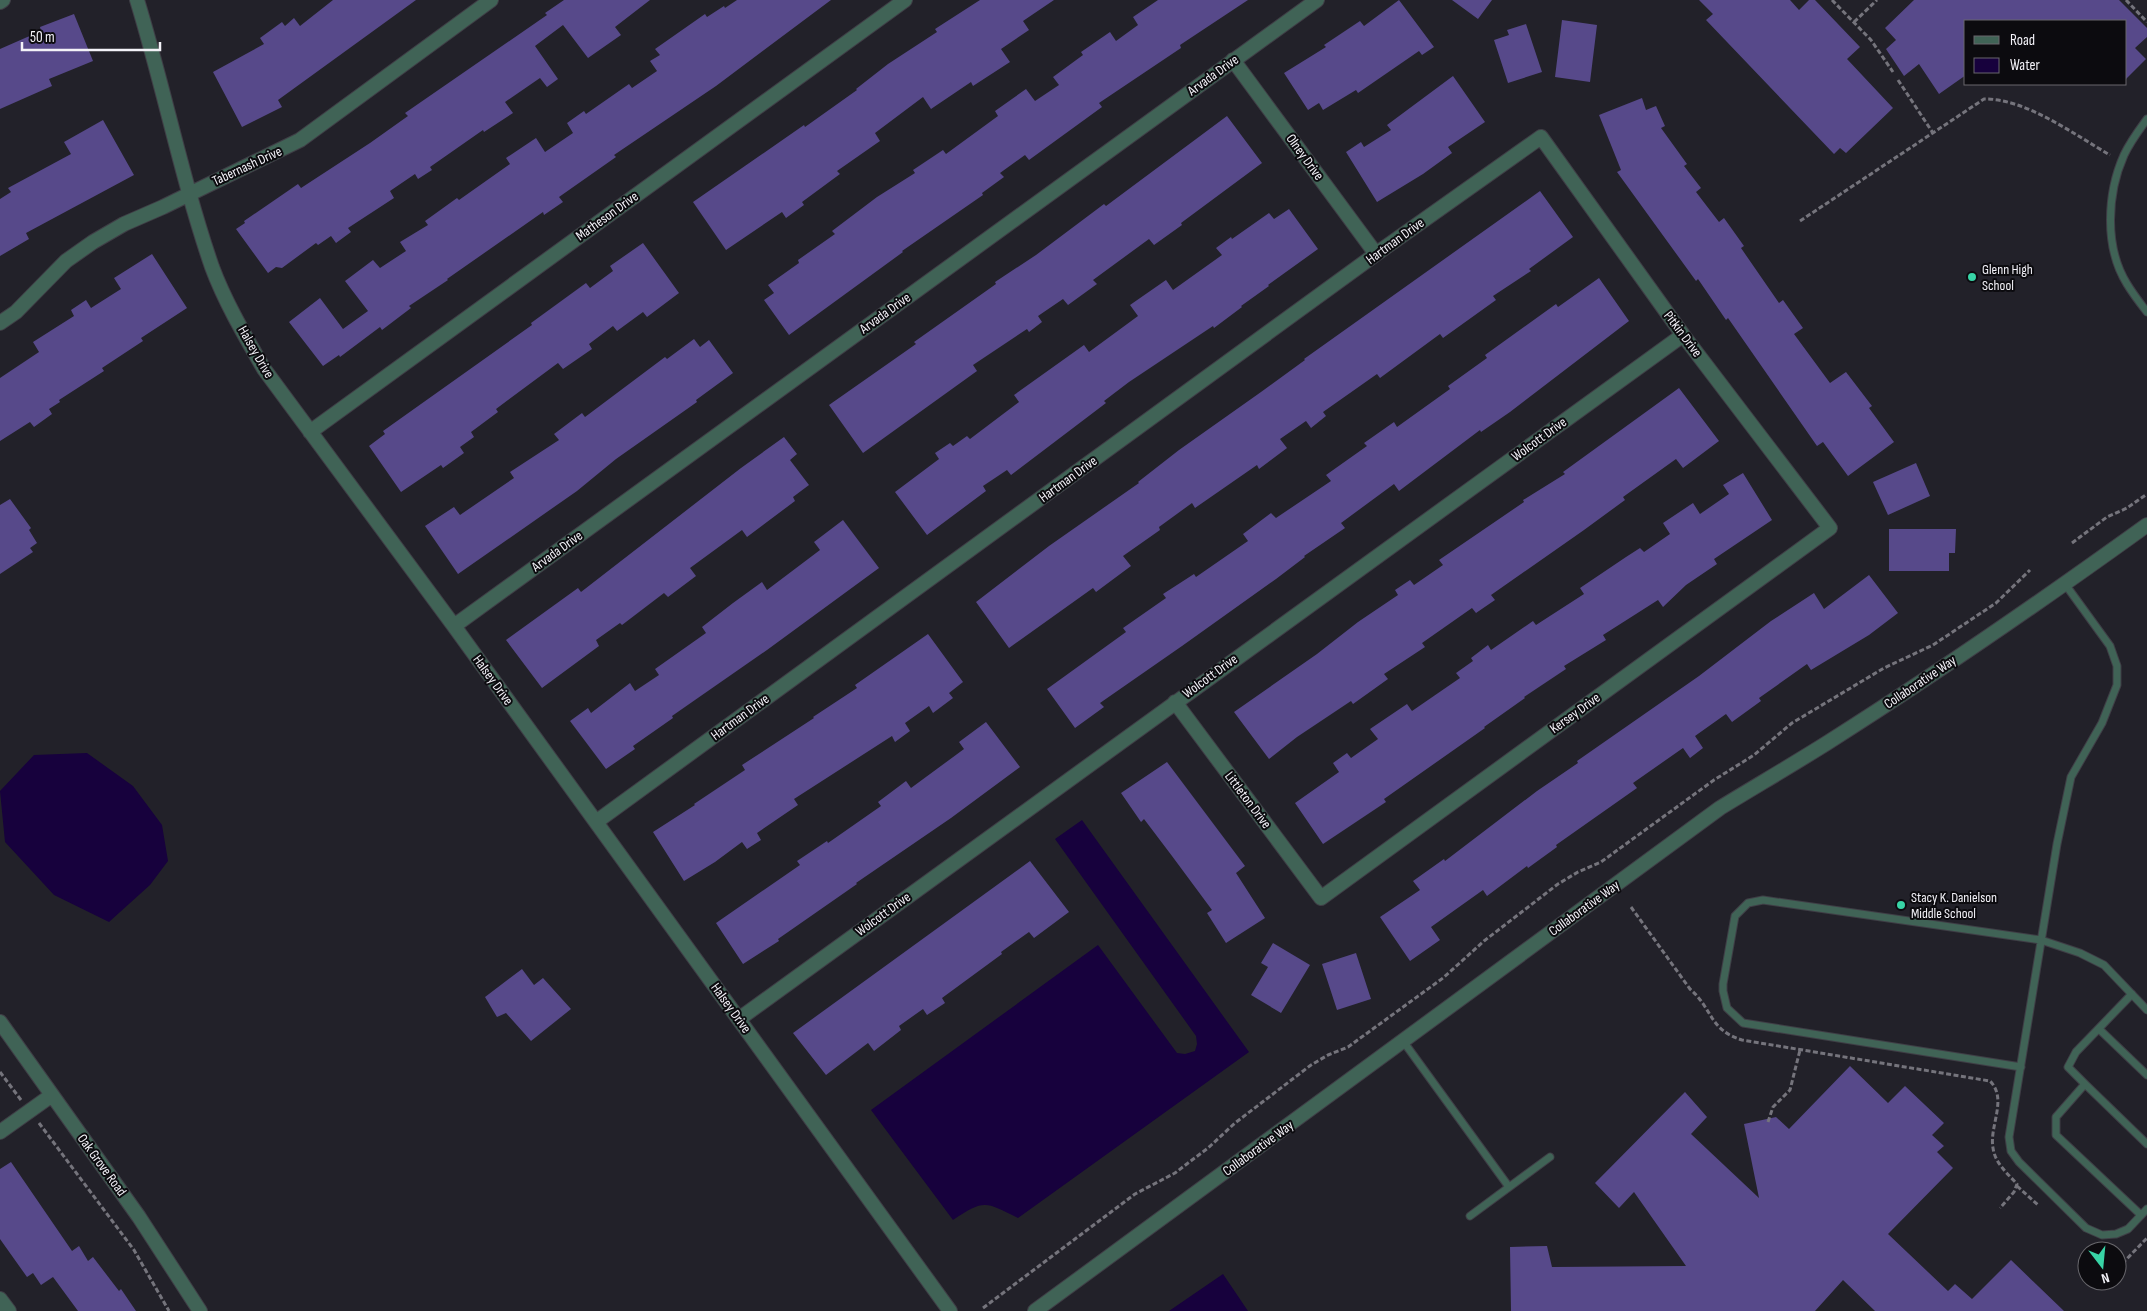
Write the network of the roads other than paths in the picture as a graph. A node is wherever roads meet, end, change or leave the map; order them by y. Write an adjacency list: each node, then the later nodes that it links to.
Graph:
1 (137, 0): 8 (street, Halsey Drive)
2 (491, 0): 8 (street, Tabernash Drive)
3 (905, 0): 13 (street, Matheson Drive)
4 (1317, 0): 5 (street, Arvada Drive)
5 (1233, 60): 9 (street, Olney Drive); 17 (street, Arvada Drive)
6 (2147, 119): 10 (lane)
7 (1541, 137): 9 (street, Hartman Drive); 12 (street, Pitkin Drive)
8 (190, 194): 11 (street, Tabernash Drive); 13 (street, Halsey Drive)
9 (1376, 254): 19 (street, Hartman Drive)
10 (2147, 312)
11 (0, 323)
12 (1683, 334): 15 (street, Pitkin Drive); 18 (street, Wolcott Drive)
13 (310, 432): 17 (street, Halsey Drive)
14 (2147, 525): 16 (street, Collaborative Way)
15 (1830, 528): 20 (street, Kersey Drive)
16 (2066, 584): 21 (lane); 27 (street, Collaborative Way)
17 (454, 626): 19 (street, Halsey Drive)
18 (1175, 702): 20 (street, Littleton Drive); 24 (street, Wolcott Drive)
19 (596, 822): 24 (street, Halsey Drive)
20 (1321, 898)
21 (2042, 940): 22 (lane); 28 (lane); 28 (lane)
22 (2132, 994): 23 (lane); 26 (lane)
23 (2147, 1010)
24 (739, 1019): 42 (street, Halsey Drive)
25 (0, 1022): 31 (street, Oak Grove Road)
26 (2099, 1028): 29 (lane); 30 (lane)
27 (1403, 1041): 35 (lane); 43 (street, Collaborative Way)
28 (2021, 1067): 37 (lane)
29 (2147, 1075)
30 (2085, 1084): 33 (lane); 37 (lane)
31 (52, 1095): 32 (street); 41 (street, Oak Grove Road)
32 (0, 1132)
33 (2147, 1144)
34 (1550, 1157): 35 (lane)
35 (1509, 1187): 38 (lane)
36 (2147, 1209): 37 (lane)
37 (2141, 1215)
38 (1470, 1216)
39 (0, 1299): 40 (street)
40 (9, 1311)
41 (200, 1311)
42 (950, 1311)
43 (1035, 1311)

